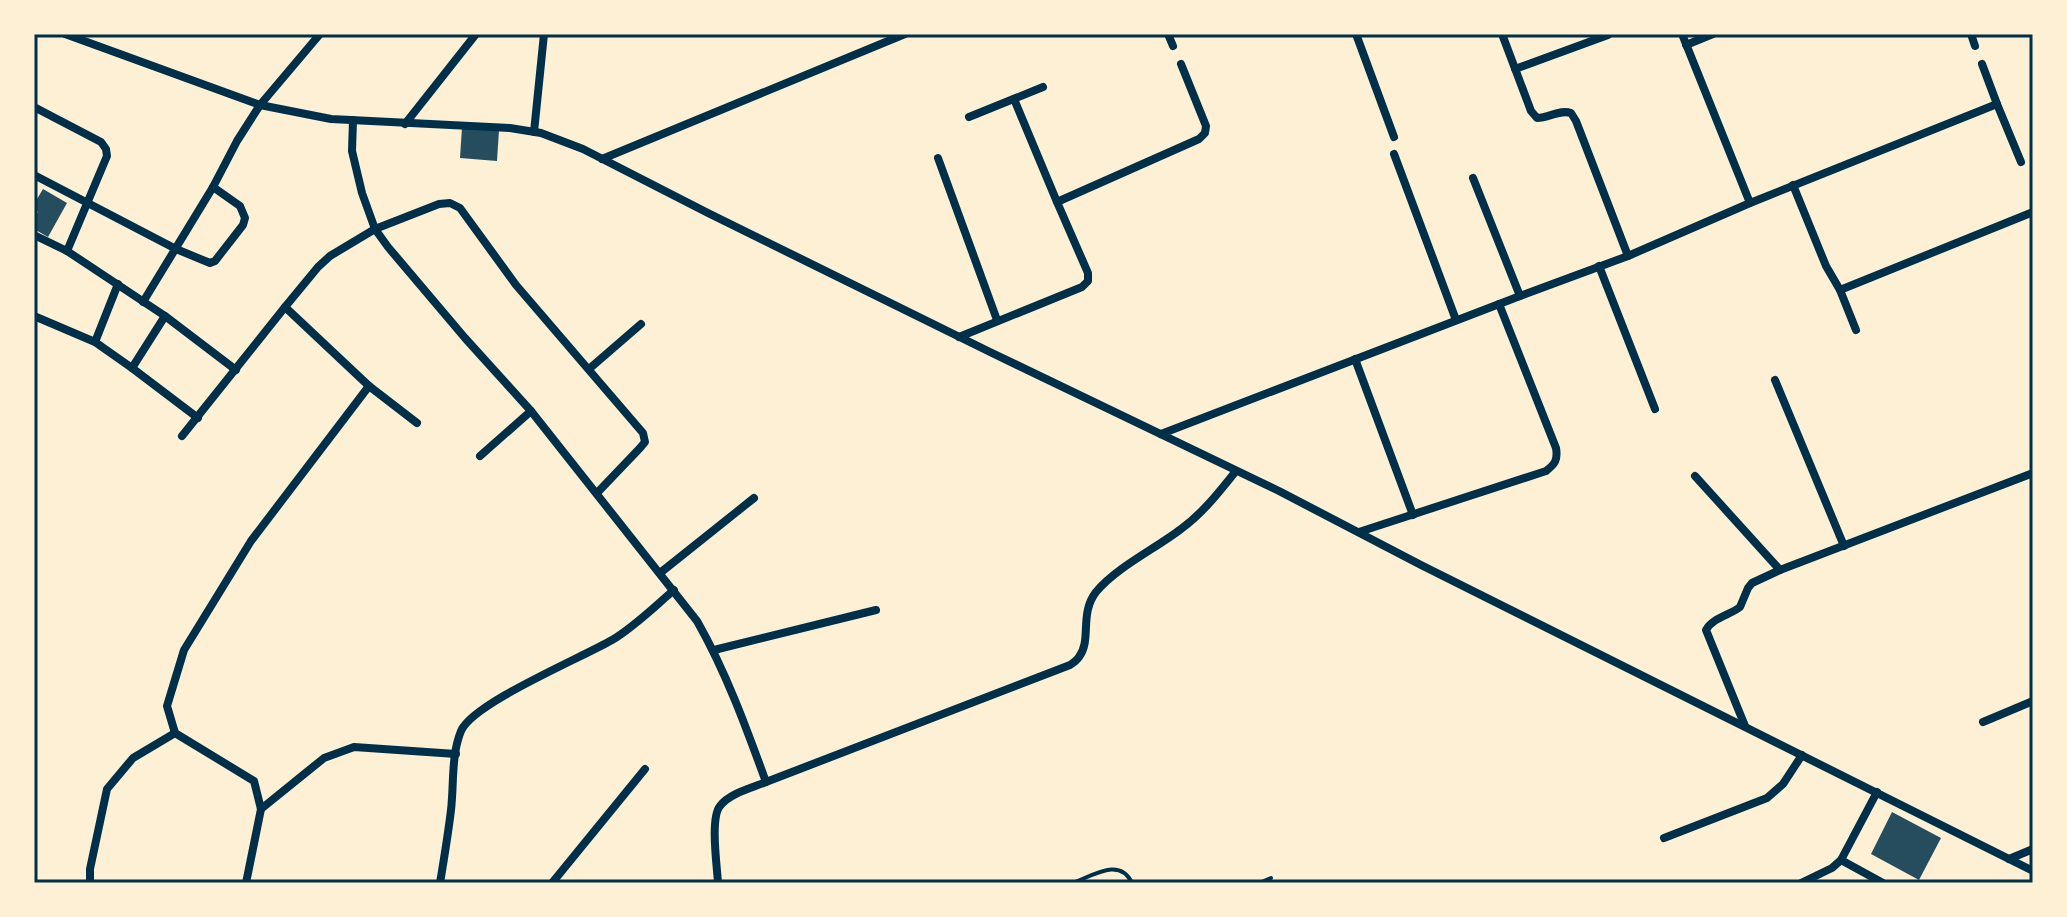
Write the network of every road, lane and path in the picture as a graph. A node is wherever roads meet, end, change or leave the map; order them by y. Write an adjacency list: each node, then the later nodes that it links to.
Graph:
1 (65, 34): 22 (street)
2 (320, 34): 22 (street)
3 (476, 34): 26 (street)
4 (544, 34): 27 (street)
5 (905, 34): 31 (street)
6 (1168, 34): 14 (street)
7 (1356, 34): 28 (street)
8 (1502, 34): 18 (street)
9 (1682, 34): 13 (street)
10 (1713, 34): 13 (street)
11 (1971, 34): 15 (street)
12 (1608, 35): 18 (street)
13 (1686, 45): 39 (street)
14 (1173, 46)
15 (1975, 46)
16 (1181, 64): 37 (street)
17 (1982, 64): 21 (street)
18 (1515, 69): 45 (street)
19 (1043, 87): 20 (street)
20 (1014, 99): 24 (street); 37 (street)
21 (1997, 104): 32 (street); 35 (street)
22 (260, 105): 25 (street); 36 (street)
23 (34, 107): 38 (street)
24 (969, 117)
25 (353, 120): 26 (street); 41 (street)
26 (405, 124): 27 (street)
27 (534, 132): 31 (street)
28 (1394, 137)
29 (1394, 154): 56 (street)
30 (938, 158): 55 (street)
31 (602, 159): 59 (street)
32 (2021, 162)
33 (34, 175): 38 (street)
34 (1473, 178): 49 (street)
35 (1793, 185): 39 (street); 48 (street)
36 (213, 187): 43 (street); 43 (street)
37 (1057, 202): 55 (street)
38 (86, 203): 43 (street); 44 (street)
39 (1750, 203): 45 (street)
40 (2033, 212): 48 (street)
41 (375, 229): 52 (street); 63 (street); 68 (street)
42 (34, 235): 44 (street)
43 (176, 249): 50 (street)
44 (67, 251): 47 (street)
45 (1628, 256): 46 (street)
46 (1599, 266): 49 (street); 67 (street)
47 (118, 284): 50 (street); 60 (street)
48 (1840, 290): 58 (street)
49 (1520, 296): 51 (street)
50 (143, 302): 54 (street)
51 (1499, 304): 56 (street); 79 (street)
52 (285, 307): 64 (street); 66 (street)
53 (34, 316): 60 (street)
54 (165, 316): 62 (street); 64 (street)
55 (997, 320): 59 (street)
56 (1456, 320): 61 (street)
57 (641, 324): 63 (street)
58 (1856, 330)
59 (959, 337): 71 (street)
60 (95, 342): 62 (street)
61 (1355, 359): 71 (street); 79 (street)
62 (132, 368): 69 (street)
63 (589, 369): 77 (street)
64 (236, 370): 69 (street)
65 (1775, 380): 81 (street)
66 (369, 386): 70 (street); 90 (street)
67 (1655, 409)
68 (531, 411): 73 (street); 77 (street)
69 (198, 418): 72 (street)
70 (417, 423)
71 (1161, 434): 74 (street)
72 (182, 436)
73 (480, 456)
74 (1236, 471): 80 (street); 94 (street)
75 (2033, 473): 81 (street)
76 (1695, 476): 82 (street)
77 (597, 493): 83 (street)
78 (754, 498): 83 (street)
79 (1413, 515): 80 (street)
80 (1359, 533): 89 (street)
81 (1844, 546): 82 (street)
82 (1780, 570): 89 (street)
83 (660, 573): 84 (street)
84 (674, 590): 86 (street); 91 (street)
85 (876, 610): 86 (street)
86 (714, 650): 94 (street)
87 (2033, 701): 88 (street)
88 (1983, 722)
89 (1745, 727): 92 (street)
90 (175, 733): 96 (street); 103 (street)
91 (456, 754): 96 (street); 105 (street)
92 (1802, 755): 95 (street); 97 (street)
93 (645, 769): 106 (street)
94 (766, 782): 107 (street)
95 (1877, 792): 99 (street); 100 (street)
96 (261, 809): 104 (street)
97 (1664, 838)
98 (2033, 849): 99 (street)
99 (2009, 859): 101 (street)
100 (1841, 860): 111 (street); 112 (street)
101 (2033, 871)
102 (1271, 878): 110 (lane)
103 (90, 883)
104 (246, 883)
105 (440, 883)
106 (552, 883)
107 (718, 883)
108 (1073, 883): 109 (lane)
109 (1132, 883)
110 (1259, 883)
111 (1801, 883)
112 (1883, 883)

